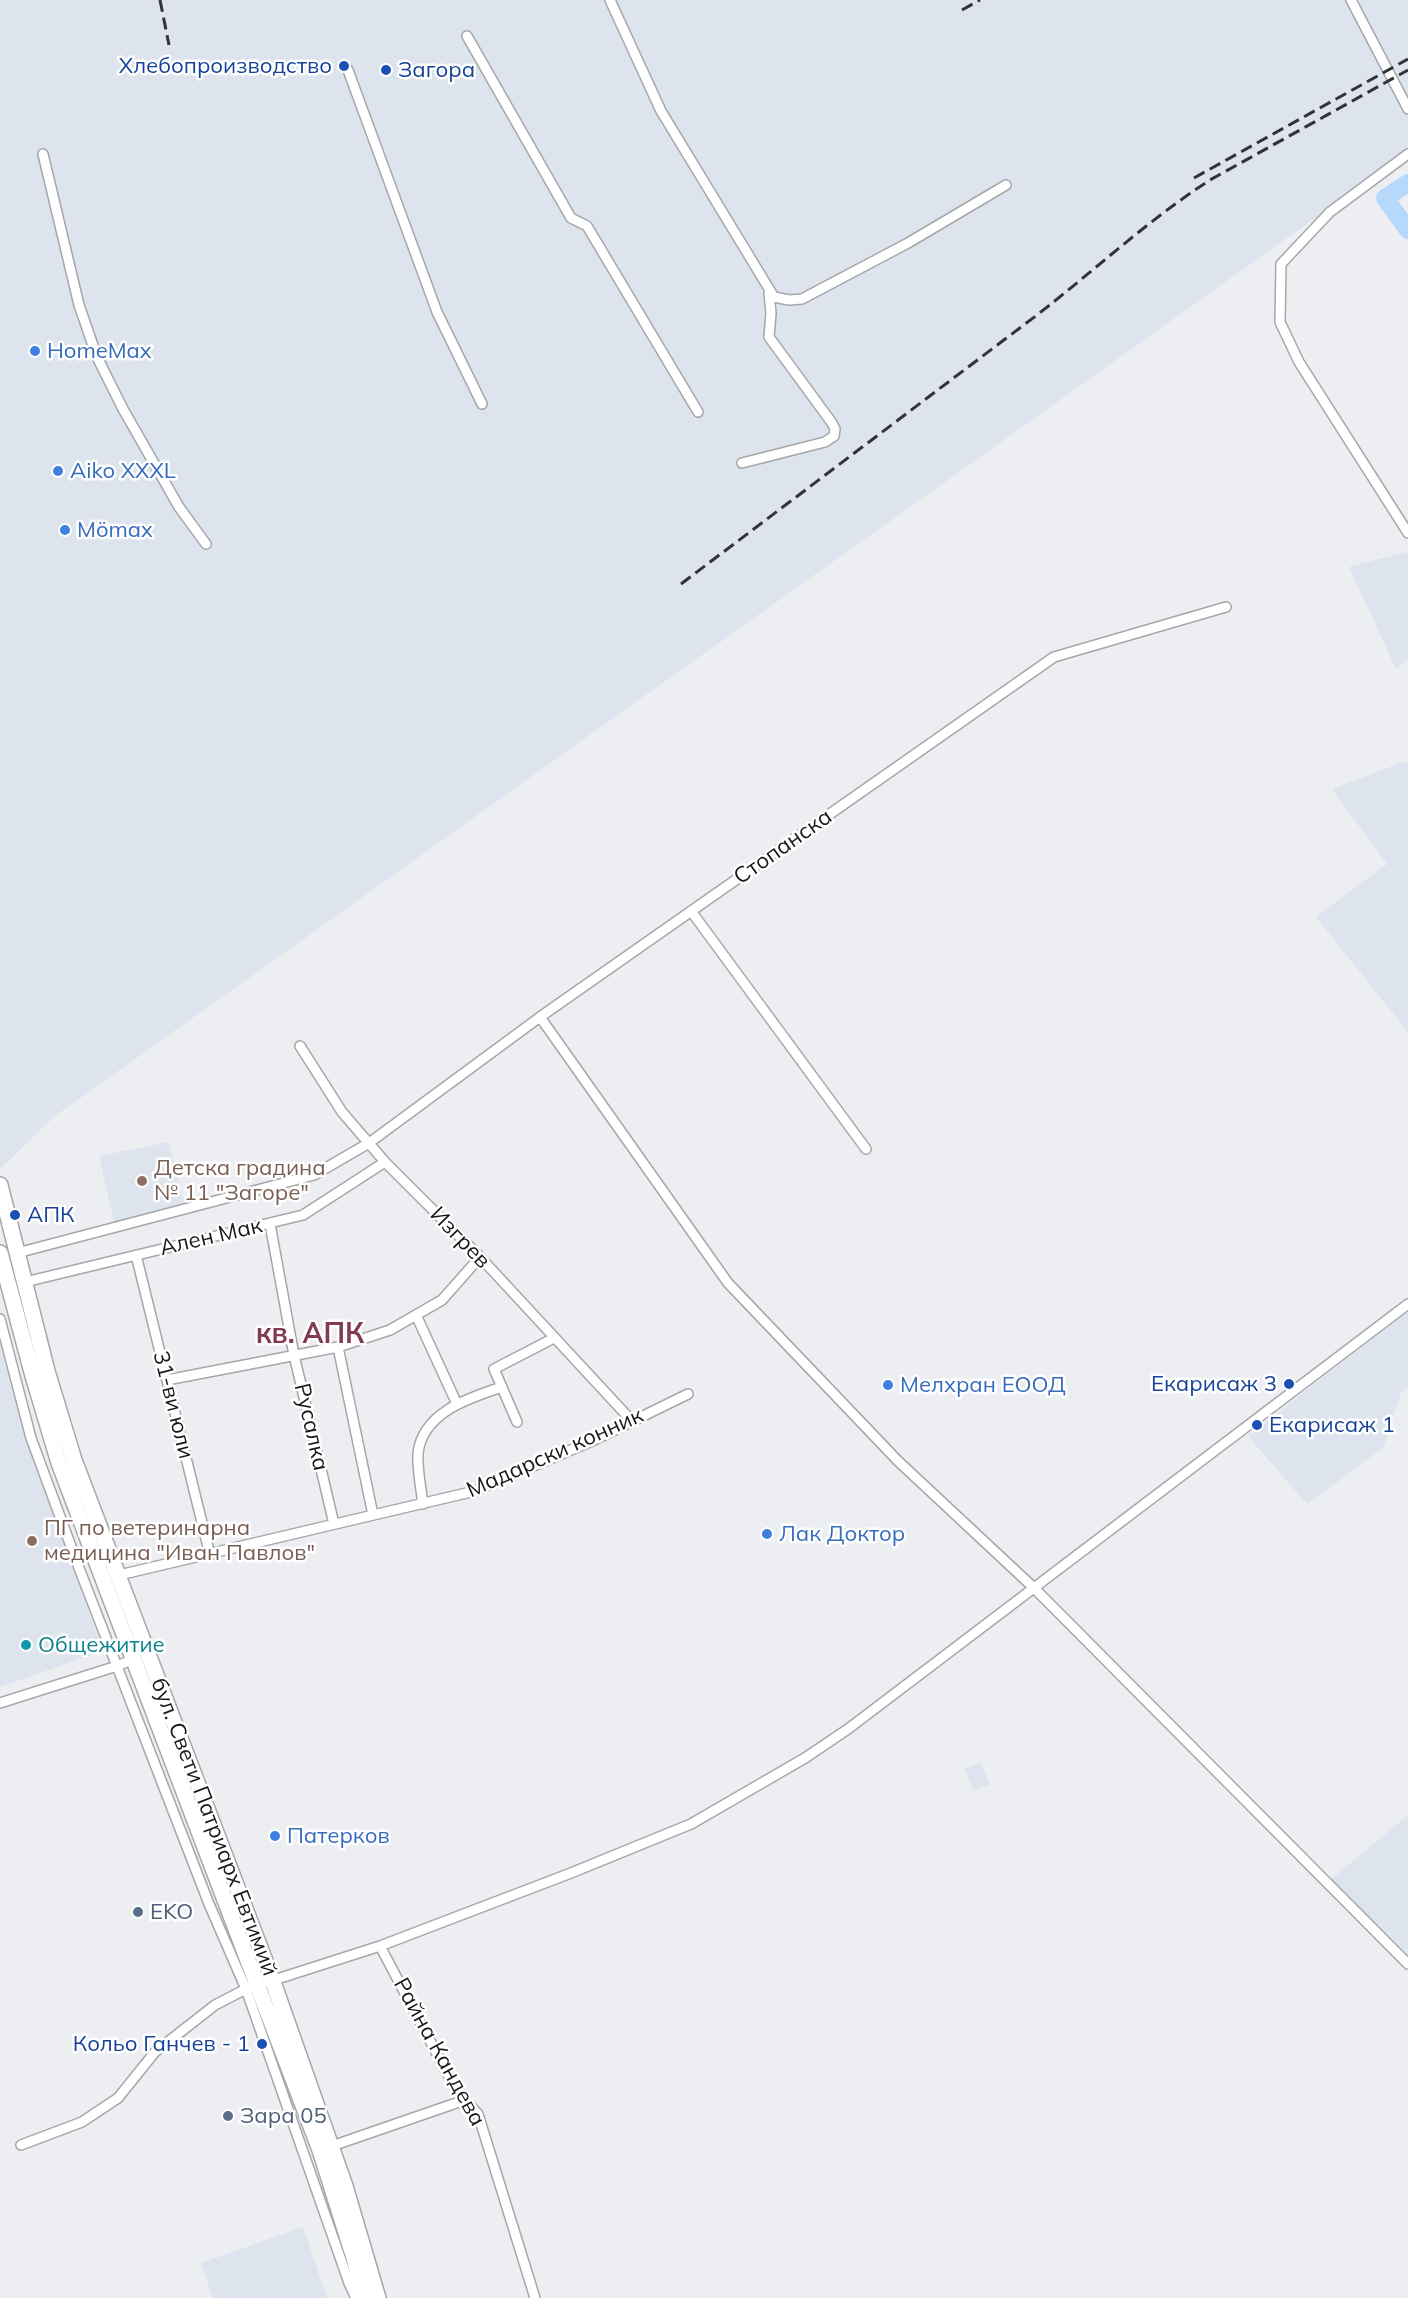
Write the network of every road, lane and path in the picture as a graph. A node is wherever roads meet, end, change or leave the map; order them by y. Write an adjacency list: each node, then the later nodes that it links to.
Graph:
1 (610, 0): 9 (street)
2 (1351, 0): 5 (street)
3 (467, 36): 11 (street)
4 (348, 70): 10 (street)
5 (1408, 109)
6 (43, 154): 14 (street)
7 (1408, 154): 13 (street)
8 (1006, 185): 9 (street)
9 (768, 290): 12 (street)
10 (482, 404)
11 (698, 412)
12 (742, 463)
13 (1408, 533)
14 (206, 544)
15 (1226, 607): 16 (street, Стопанска)
16 (691, 911): 17 (street, Стопанска); 20 (street)
17 (540, 1017): 19 (street, Стопанска); 46 (street)
18 (300, 1046): 19 (street, Изгрев)
19 (369, 1143): 21 (street, Изгрев); 25 (street, Стопанска)
20 (866, 1149)
21 (385, 1162): 23 (street, Ален Мак); 27 (street, Изгрев)
22 (0, 1185): 25 (main road, бул. Свети Патриарх Евтимий)
23 (270, 1224): 26 (street, Ален Мак); 34 (street, Русалка)
24 (0, 1253): 45 (main road, бул. Свети Патриарх Евтимий)
25 (17, 1253): 28 (main road, бул. Свети Патриарх Евтимий)
26 (136, 1255): 28 (street, Ален Мак); 35 (street, 31-ви юли)
27 (480, 1257): 30 (street); 32 (street, Изгрев)
28 (24, 1282): 45 (main road, бул. Свети Патриарх Евтимий)
29 (1408, 1304): 46 (street)
30 (416, 1315): 33 (street); 38 (street)
31 (0, 1319): 48 (street)
32 (554, 1338): 36 (street); 39 (street, Изгрев)
33 (338, 1347): 34 (street); 42 (street)
34 (294, 1354): 35 (street); 43 (street, Русалка)
35 (167, 1380): 44 (street, 31-ви юли)
36 (502, 1388): 38 (street); 40 (street)
37 (688, 1394): 39 (street, Мадарски конник)
38 (457, 1404): 41 (street)
39 (631, 1420): 41 (street, Мадарски конник)
40 (517, 1422)
41 (423, 1504): 42 (street, Мадарски конник)
42 (373, 1515): 43 (street, Мадарски конник)
43 (334, 1524): 44 (street, Мадарски конник)
44 (210, 1555): 45 (street, Мадарски конник)
45 (111, 1577): 47 (main road, бул. Свети Патриарх Евтимий); 52 (main road, бул. Свети Патриарх Евтимий)
46 (1034, 1588): 50 (street); 51 (street)
47 (134, 1659): 48 (street); 53 (main road, бул. Свети Патриарх Евтимий)
48 (117, 1666): 49 (street); 53 (street)
49 (0, 1703)
50 (380, 1946): 52 (street); 54 (street, Райна Кандева)
51 (1408, 1964)
52 (273, 1982): 53 (street); 56 (main road, бул. Свети Патриарх Евтимий)
53 (252, 1988): 55 (street); 57 (street); 58 (main road, бул. Свети Патриарх Евтимий)
54 (465, 2100): 56 (street); 60 (street, Райна Кандева)
55 (21, 2145)
56 (332, 2146): 59 (main road, бул. Свети Патриарх Евтимий)
57 (356, 2298)
58 (364, 2298)
59 (378, 2298)
60 (534, 2298)

